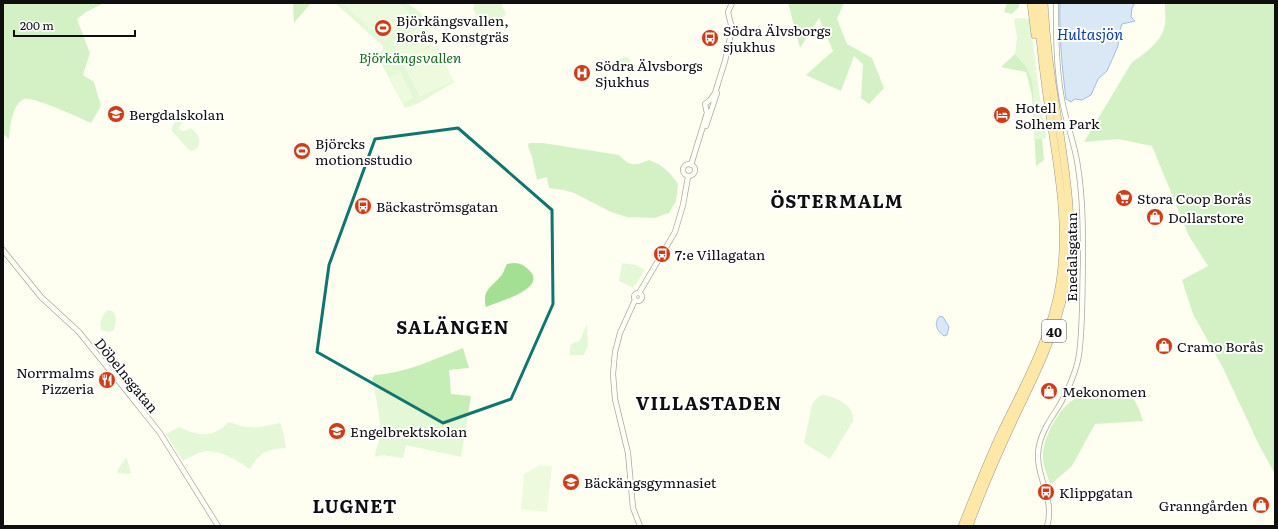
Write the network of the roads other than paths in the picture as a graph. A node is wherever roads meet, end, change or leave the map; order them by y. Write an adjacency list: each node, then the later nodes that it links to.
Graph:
1 (732, 3): 9 (street)
2 (1031, 3): 8 (highway)
3 (1037, 3): 8 (highway, 40)
4 (1044, 3): 7 (highway, 40)
5 (1049, 3): 7 (highway)
6 (1056, 3): 18 (street, Enedalsgatan)
7 (1047, 46): 17 (highway, 40)
8 (1044, 77): 16 (highway, 40)
9 (718, 86): 10 (street); 10 (street)
10 (701, 134): 11 (street)
11 (691, 164): 12 (street); 12 (street)
12 (688, 177): 15 (street)
13 (3, 250): 14 (street, Döbelnsgatan)
14 (218, 526)
15 (640, 526)
16 (962, 526)
17 (969, 526)
18 (1047, 526)

